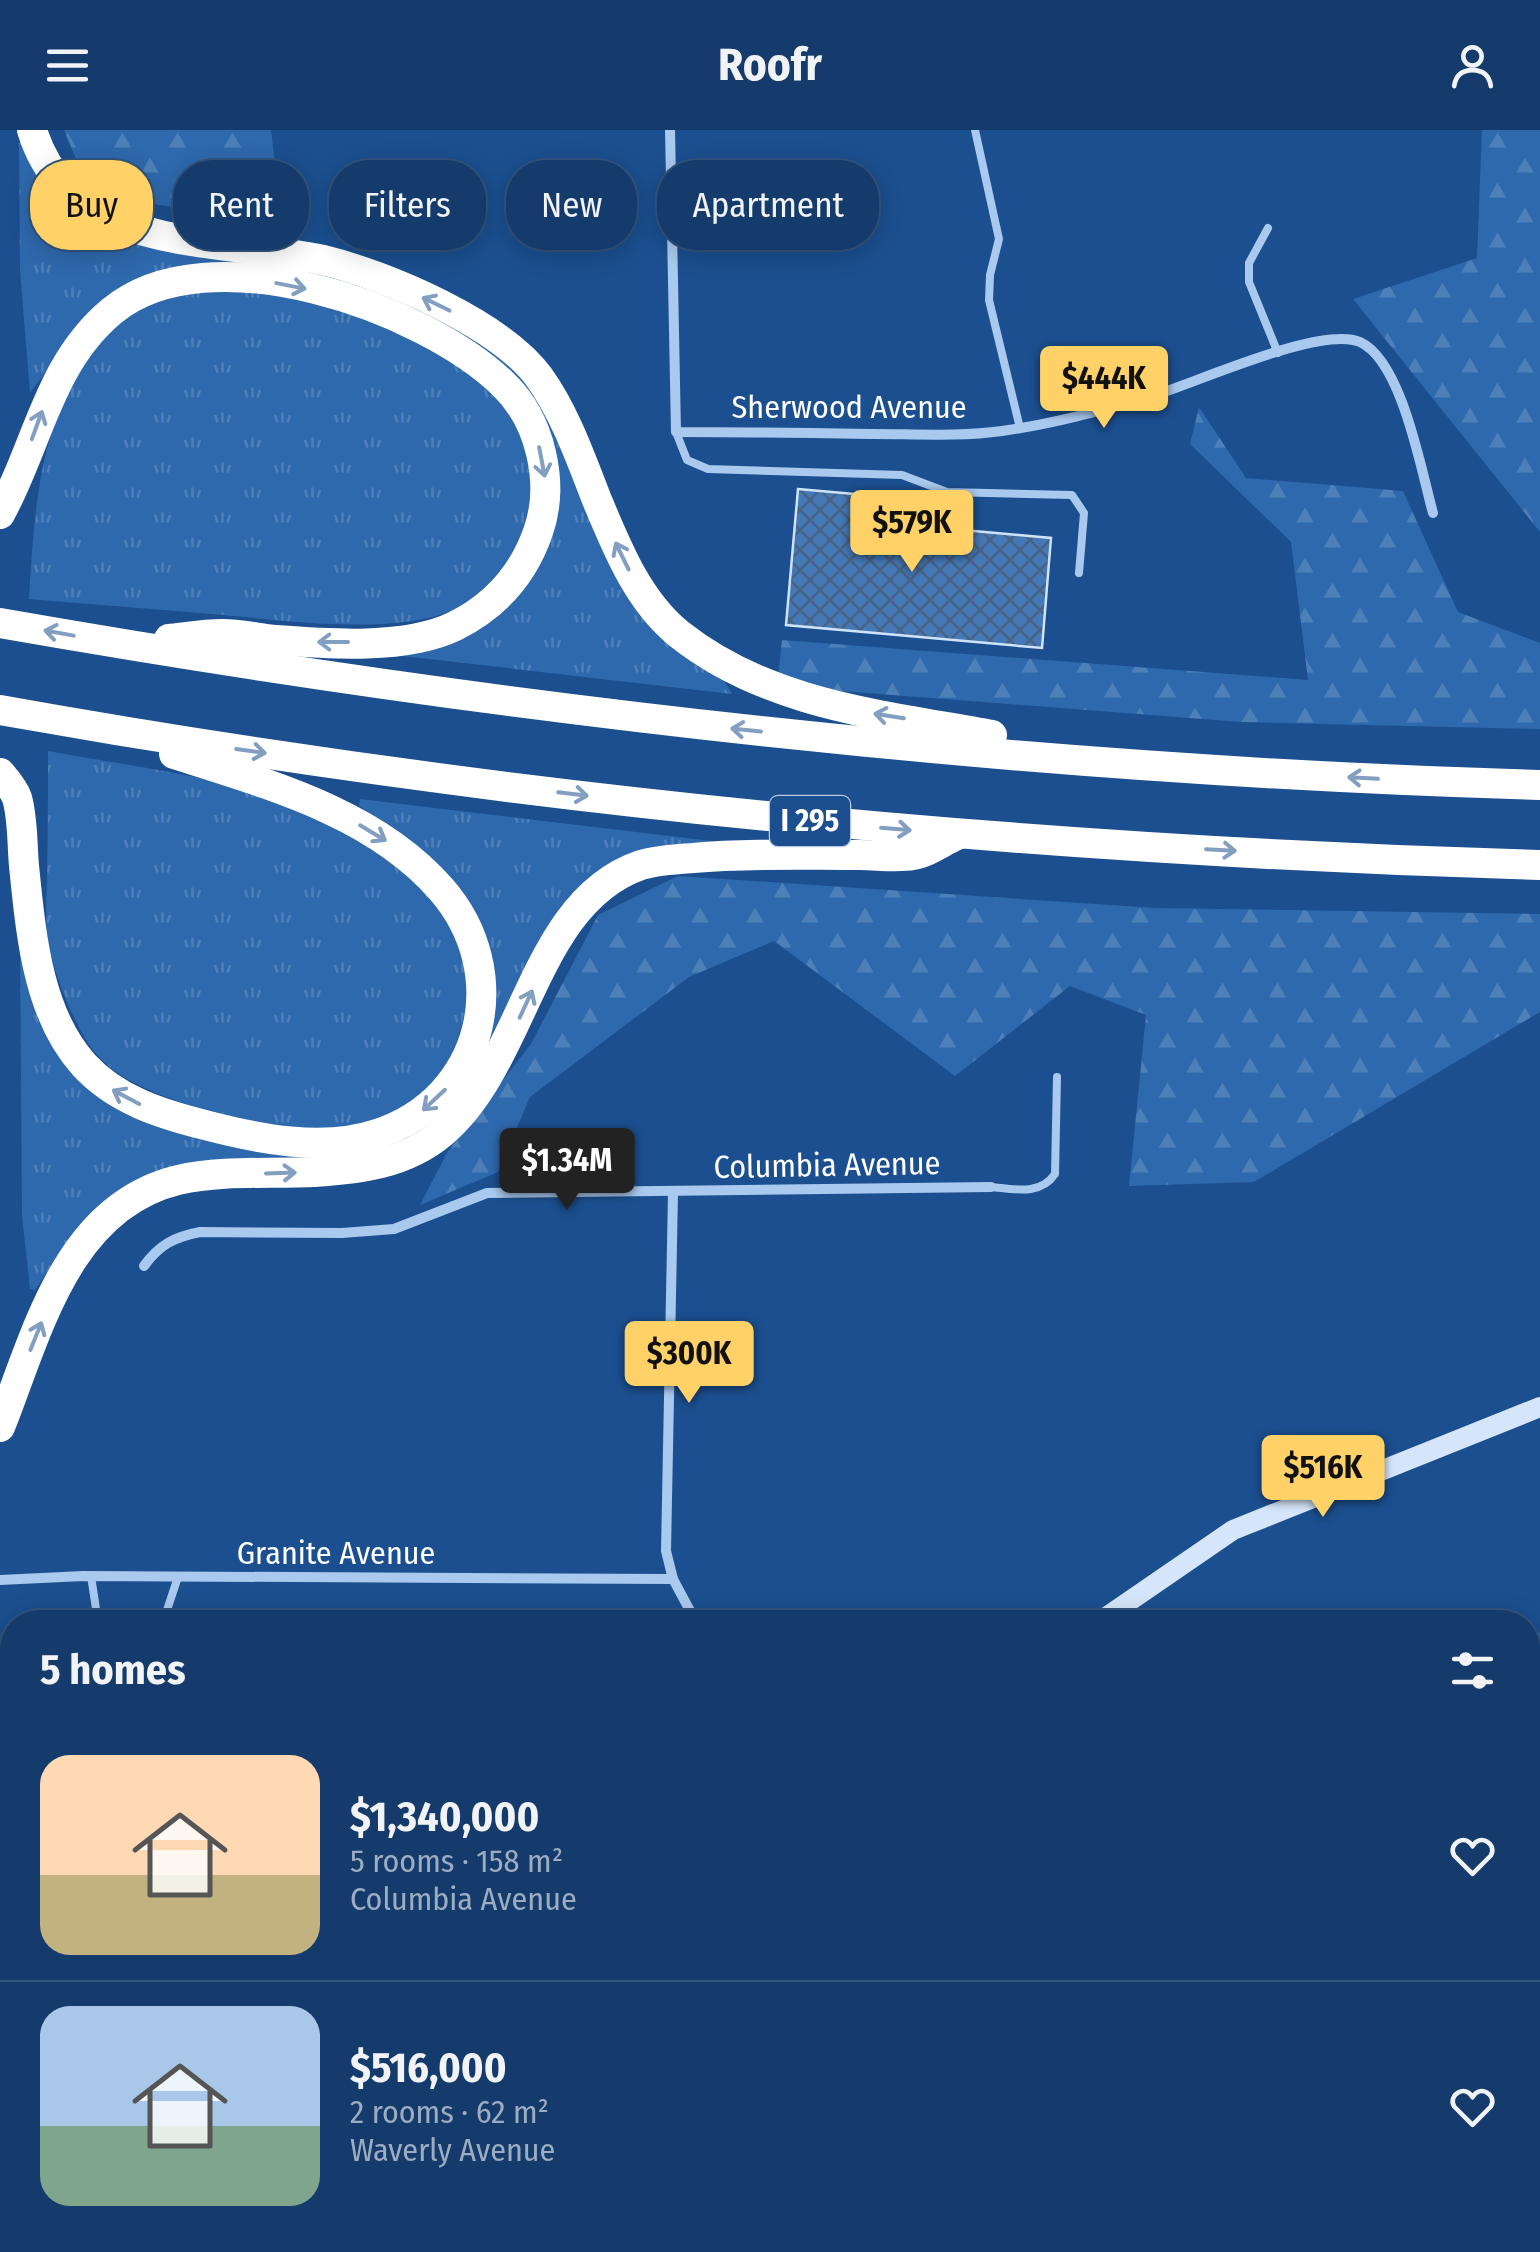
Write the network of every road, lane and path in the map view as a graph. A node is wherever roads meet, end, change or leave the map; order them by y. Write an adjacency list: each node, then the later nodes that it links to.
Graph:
1 (32, 130): 15 (highway, one-way to 1)
2 (670, 130): 7 (street)
3 (975, 130): 6 (lane)
4 (1268, 228): 5 (lane)
5 (1278, 353): 6 (street, Sherwood Avenue); 8 (street, Sherwood Avenue)
6 (1020, 428): 7 (street, Sherwood Avenue)
7 (676, 432): 10 (lane)
8 (1432, 512)
9 (0, 514): 12 (highway, one-way to 12)
10 (1079, 574)
11 (0, 622): 12 (highway, one-way to 11)
12 (117, 643): 15 (highway, one-way to 12)
13 (0, 710): 14 (highway, I 295)
14 (86, 725): 16 (highway, one-way to 16); 18 (highway, I 295, one-way to 18)
15 (1157, 766): 17 (highway, one-way to 15)
16 (0, 773)
17 (1540, 786)
18 (959, 834): 19 (highway, I 295, one-way to 19); 25 (highway, one-way to 18)
19 (1540, 864)
20 (1057, 1077): 21 (lane)
21 (990, 1188): 22 (street, Columbia Avenue)
22 (673, 1192): 23 (street, Columbia Avenue); 29 (street)
23 (144, 1266)
24 (1540, 1407): 33 (street)
25 (0, 1427)
26 (91, 1576): 27 (street, Granite Avenue); 28 (street, Granite Avenue); 30 (lane)
27 (178, 1577): 29 (street, Granite Avenue); 31 (lane)
28 (0, 1580)
29 (672, 1580): 32 (street)
30 (97, 1610)
31 (165, 1610)
32 (689, 1610)
33 (1116, 1610)
34 (0, 1841): 35 (highway)
35 (0, 1854)

